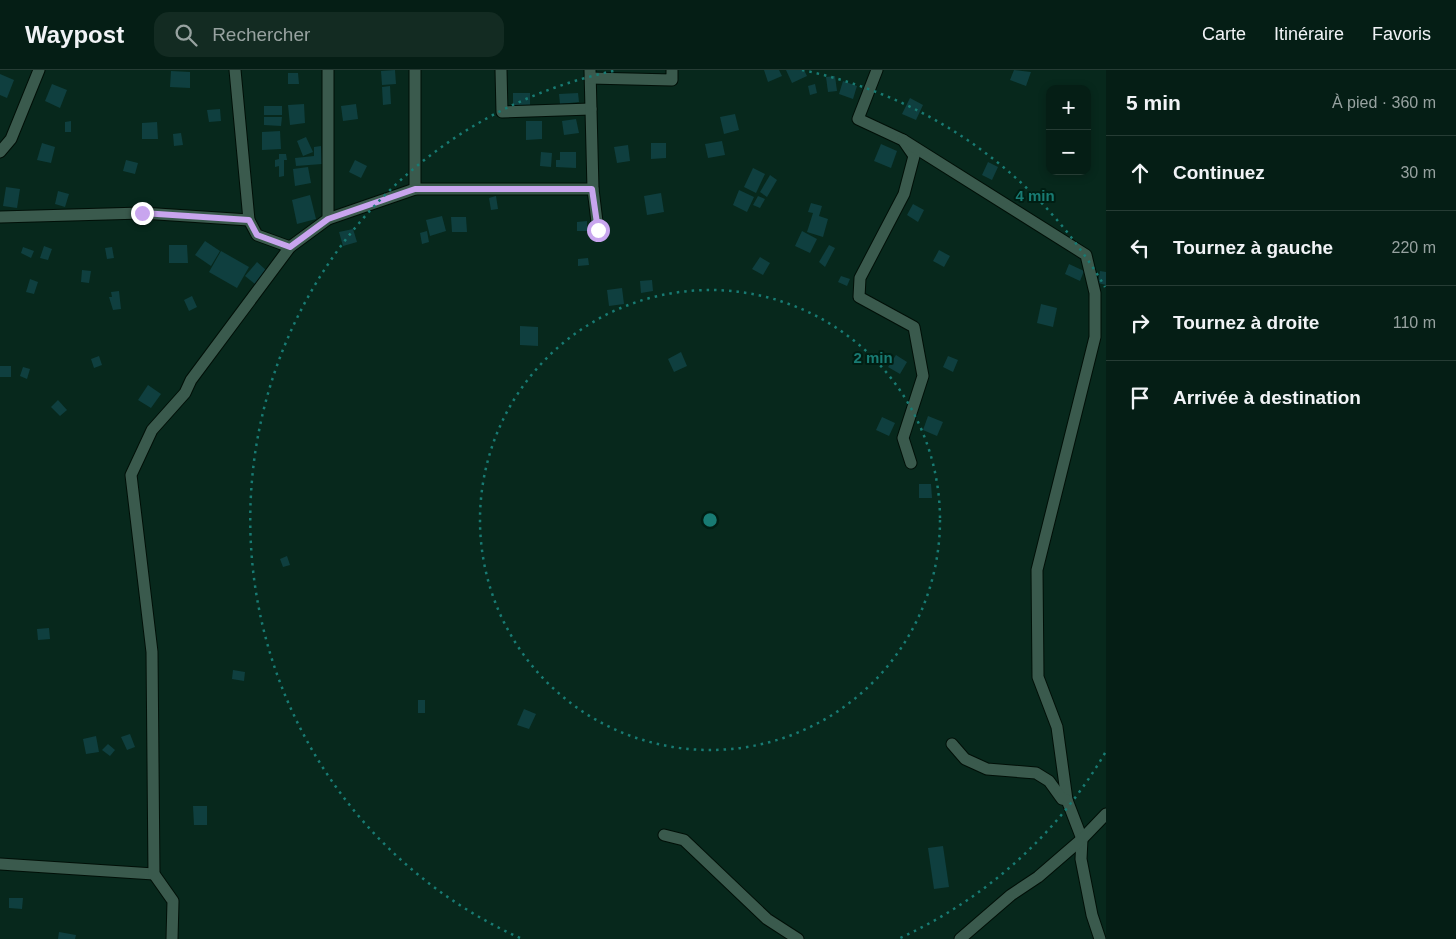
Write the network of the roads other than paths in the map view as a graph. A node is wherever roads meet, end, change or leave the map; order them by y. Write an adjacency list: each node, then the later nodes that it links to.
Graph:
1 (39, 70): 11 (street)
2 (235, 70): 16 (street)
3 (328, 70): 15 (street)
4 (416, 70): 12 (street)
5 (502, 70): 9 (street)
6 (672, 70): 8 (street)
7 (877, 70): 10 (street)
8 (590, 74): 9 (street)
9 (591, 109): 13 (street)
10 (903, 140): 19 (street); 21 (street)
11 (0, 152)
12 (415, 189): 13 (street); 15 (street)
13 (592, 189): 17 (street)
14 (0, 217): 16 (street)
15 (328, 219): 18 (street)
16 (249, 220): 18 (street)
17 (598, 230)
18 (290, 247): 26 (street)
19 (911, 463)
20 (952, 744): 21 (street)
21 (1067, 800): 24 (street)
22 (1106, 814): 24 (street)
23 (664, 835): 28 (street)
24 (1082, 839): 29 (street); 30 (street)
25 (0, 864): 26 (street)
26 (154, 874): 27 (street)
27 (172, 939)
28 (798, 939)
29 (960, 939)
30 (1100, 939)

